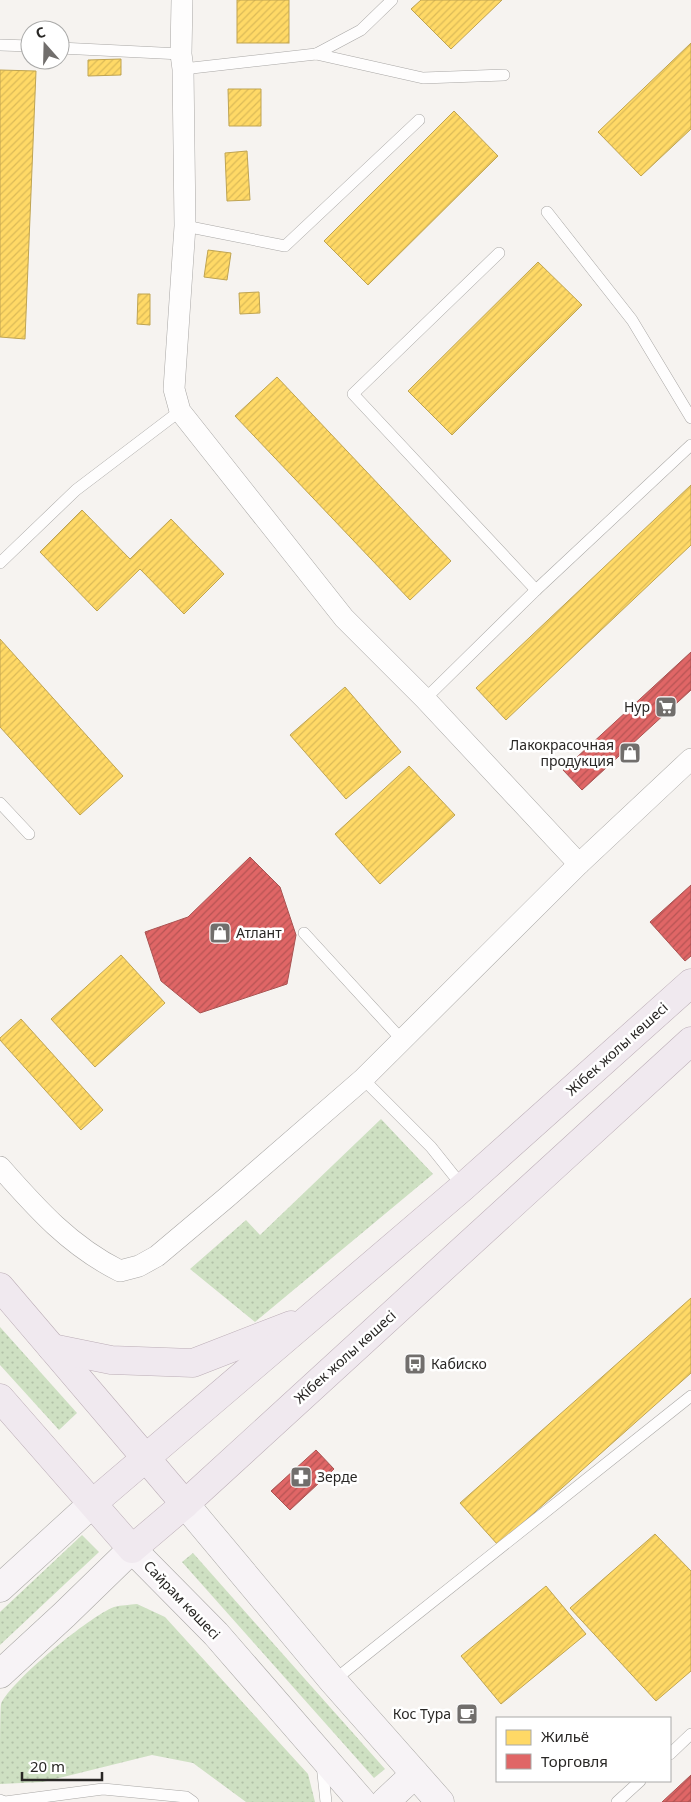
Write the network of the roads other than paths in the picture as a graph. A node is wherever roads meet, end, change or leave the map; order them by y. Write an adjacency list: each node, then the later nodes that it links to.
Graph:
1 (182, 0): 7 (street)
2 (392, 0): 6 (lane)
3 (0, 45): 4 (lane)
4 (20, 46)
5 (70, 49): 7 (lane)
6 (316, 54): 7 (lane); 8 (lane)
7 (182, 62): 11 (street)
8 (504, 75)
9 (419, 120): 11 (lane)
10 (547, 212): 14 (lane)
11 (185, 226): 13 (street)
12 (499, 253): 17 (lane)
13 (180, 412): 16 (lane); 18 (street)
14 (691, 418)
15 (691, 445): 17 (lane)
16 (0, 563)
17 (536, 590): 18 (lane)
18 (426, 699): 22 (street)
19 (691, 760): 22 (street)
20 (0, 803): 21 (lane)
21 (29, 834)
22 (579, 864): 25 (street)
23 (304, 933): 25 (lane)
24 (691, 983): 29 (main road, Жібек жолы көшесі)
25 (402, 1040): 27 (street)
26 (691, 1041): 37 (main road, Жібек жолы көшесі)
27 (363, 1079): 28 (street); 29 (lane)
28 (0, 1168)
29 (463, 1188): 31 (main road, Жібек жолы көшесі)
30 (0, 1288): 32 (main road)
31 (311, 1317): 32 (main road); 35 (main road, Жібек жолы көшесі)
32 (52, 1348): 35 (main road)
33 (691, 1396): 41 (lane)
34 (0, 1398): 36 (main road, Сайрам көшесі)
35 (146, 1458): 36 (main road, Жібек жолы көшесі); 37 (main road)
36 (93, 1503): 38 (main road, Сайрам көшесі); 39 (main road, Жібек жолы көшесі)
37 (185, 1504): 38 (main road, Жібек жолы көшесі); 41 (main road)
38 (132, 1549): 40 (main road, Жібек жолы көшесі); 44 (main road, Сайрам көшесі)
39 (0, 1588)
40 (0, 1674)
41 (333, 1682): 45 (main road)
42 (691, 1734): 43 (lane)
43 (671, 1753)
44 (321, 1755): 50 (lane); 51 (main road, Сайрам көшесі)
45 (414, 1774): 52 (main road); 53 (main road)
46 (639, 1782): 54 (lane)
47 (0, 1800): 48 (lane)
48 (5, 1802): 49 (lane)
49 (193, 1802)
50 (326, 1802)
51 (362, 1802)
52 (385, 1802)
53 (440, 1802)
54 (617, 1802)

